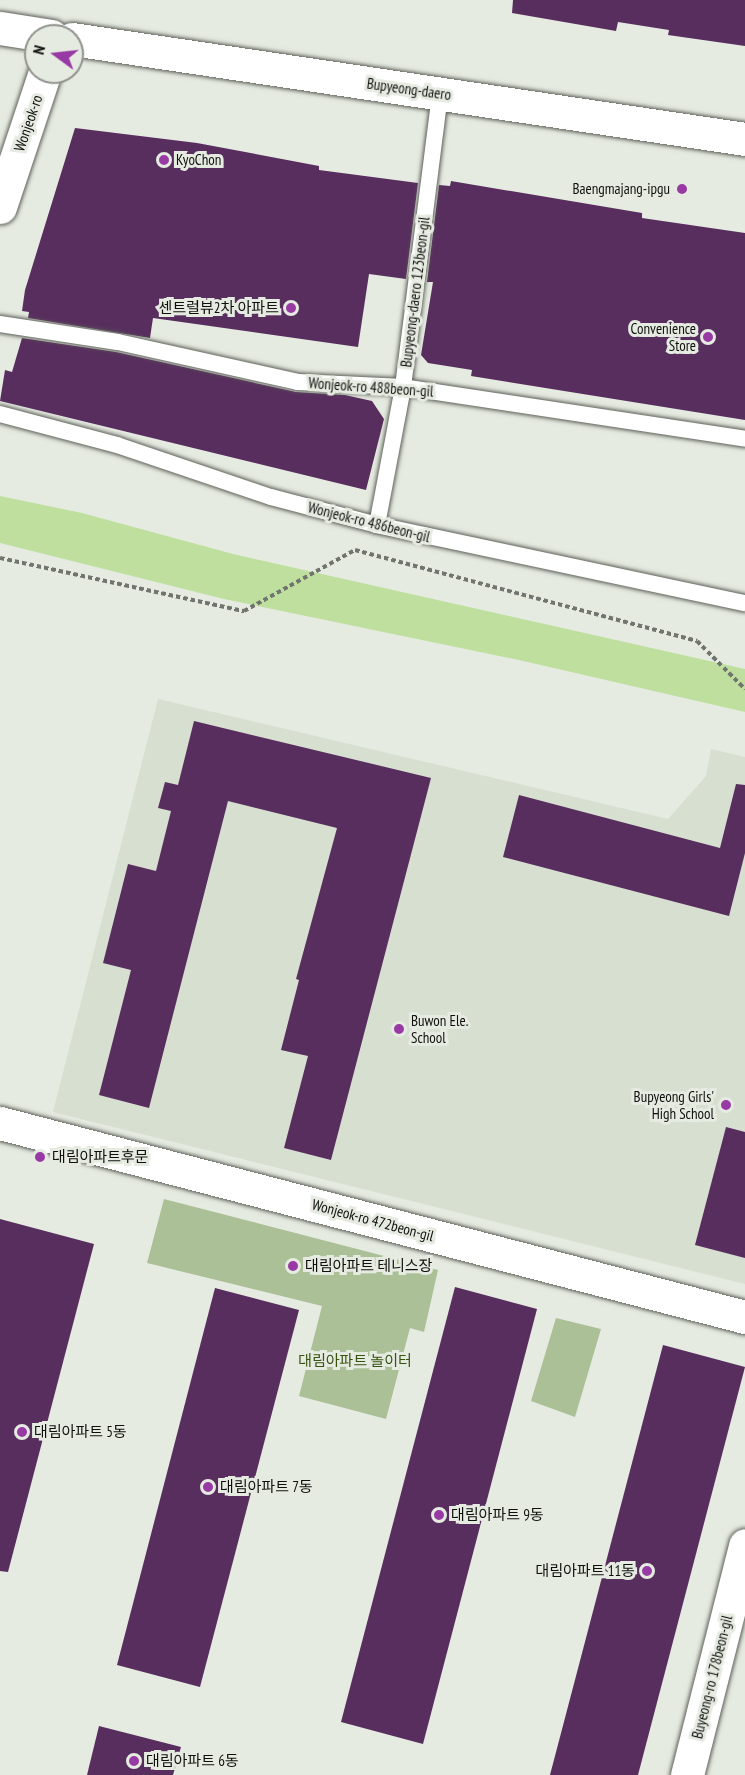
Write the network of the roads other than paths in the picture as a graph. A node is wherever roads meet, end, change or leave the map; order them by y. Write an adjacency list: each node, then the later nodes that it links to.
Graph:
1 (0, 28): 2 (street)
2 (24, 32)
3 (84, 41): 5 (street, Bupyeong-daero)
4 (41, 84): 7 (street, Wonjeok-ro)
5 (440, 94): 6 (street, Bupyeong-daero); 9 (lane, Bupyeong-daero 123beon-gil)
6 (745, 139)
7 (0, 207)
8 (0, 324): 9 (lane, Wonjeok-ro 488beon-gil)
9 (403, 387): 11 (lane, Wonjeok-ro 488beon-gil); 12 (lane, Bupyeong-daero 123beon-gil)
10 (0, 414): 12 (lane, Wonjeok-ro 486beon-gil)
11 (745, 439)
12 (377, 525): 13 (lane, Wonjeok-ro 486beon-gil)
13 (745, 603)
14 (0, 1123): 15 (street, Wonjeok-ro 472beon-gil)
15 (745, 1317)
16 (745, 1545): 17 (street, Buyeong-ro 178beon-gil)
17 (687, 1775)

